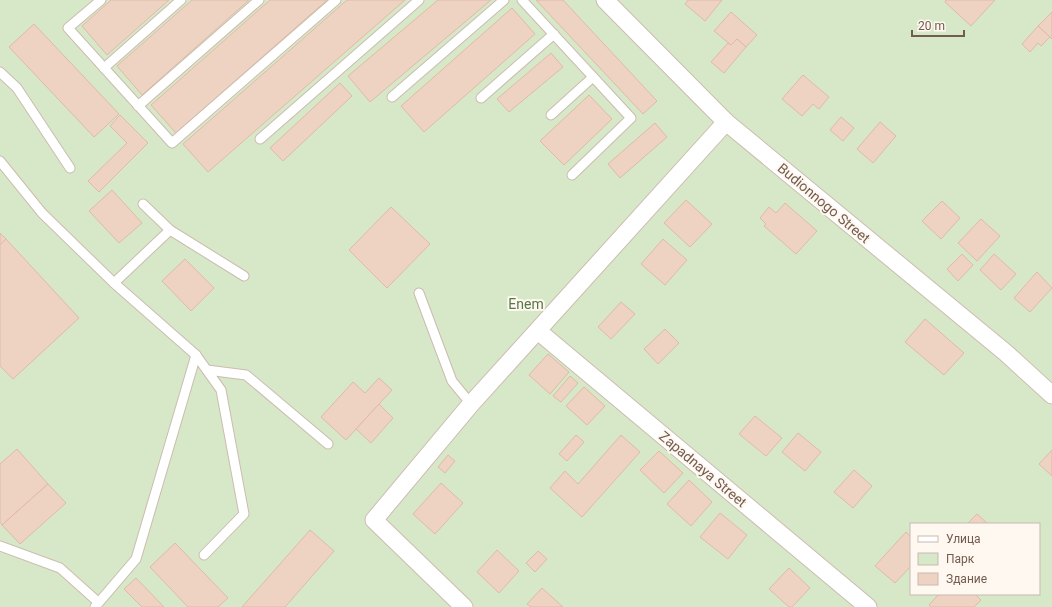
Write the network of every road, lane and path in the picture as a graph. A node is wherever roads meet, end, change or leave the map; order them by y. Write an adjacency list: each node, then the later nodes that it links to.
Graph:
1 (101, 0): 10 (lane)
2 (181, 0): 10 (lane)
3 (259, 0): 15 (lane)
4 (336, 0): 15 (lane)
5 (419, 0): 18 (lane)
6 (504, 0): 13 (lane)
7 (522, 0): 9 (lane)
8 (605, 0): 17 (street, Budionnogo Street)
9 (554, 34): 12 (lane); 14 (lane)
10 (104, 68): 15 (lane)
11 (0, 72): 20 (lane)
12 (593, 77): 16 (lane); 21 (lane)
13 (392, 97)
14 (481, 98)
15 (138, 106)
16 (551, 115)
17 (726, 122): 27 (street); 30 (street, Budionnogo Street)
18 (260, 139)
19 (0, 160): 25 (lane)
20 (70, 168)
21 (572, 175)
22 (143, 204): 23 (lane)
23 (170, 230): 24 (lane); 25 (lane)
24 (244, 276)
25 (114, 283): 28 (lane)
26 (419, 293): 31 (lane)
27 (538, 331): 31 (street); 37 (street, Zapadnaya Street)
28 (196, 355): 29 (lane); 35 (lane)
29 (207, 370): 32 (lane); 34 (lane)
30 (1052, 395)
31 (471, 404): 36 (street)
32 (328, 444)
33 (0, 546): 35 (lane)
34 (204, 555)
35 (97, 605)
36 (464, 607)
37 (868, 607)

